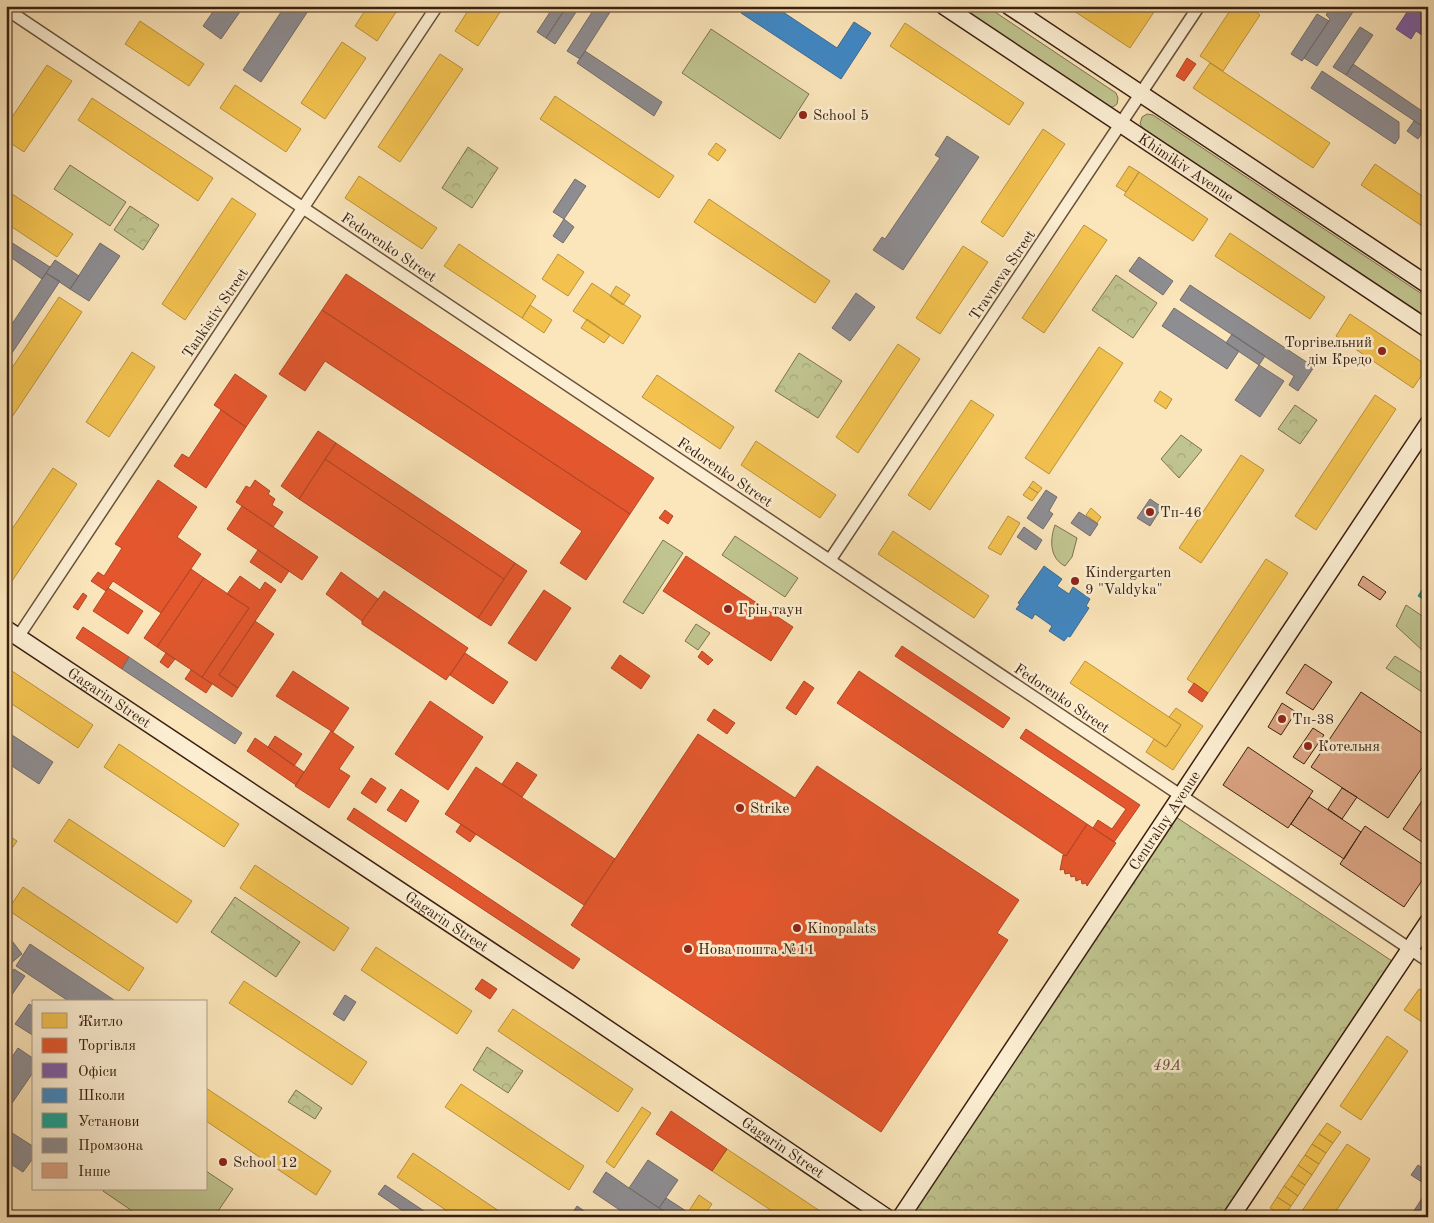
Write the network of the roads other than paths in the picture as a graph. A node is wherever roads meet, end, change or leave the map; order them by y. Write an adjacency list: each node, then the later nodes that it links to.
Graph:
1 (437, 6): 8 (street, Tankistiv Street)
2 (944, 6): 7 (street, Khimikiv Avenue)
3 (1009, 6): 6 (street)
4 (1199, 6): 6 (street, Travneva Street)
5 (6, 9): 8 (street, Fedorenko Street)
6 (1140, 94): 7 (street, Travneva Street); 9 (street)
7 (1120, 124): 10 (street, Khimikiv Avenue); 12 (street, Travneva Street)
8 (303, 208): 12 (street, Fedorenko Street); 13 (street, Tankistiv Street)
9 (1428, 285)
10 (1428, 328)
11 (1428, 424): 14 (street, Centralny Avenue)
12 (830, 560): 14 (street, Fedorenko Street)
13 (12, 633): 18 (street, Gagarin Street)
14 (1181, 796): 16 (street, Fedorenko Street); 19 (street, Centralny Avenue)
15 (1428, 922): 16 (street)
16 (1410, 949): 17 (street, Fedorenko Street); 20 (street)
17 (1428, 961)
18 (886, 1217)
19 (901, 1217)
20 (1231, 1217)

